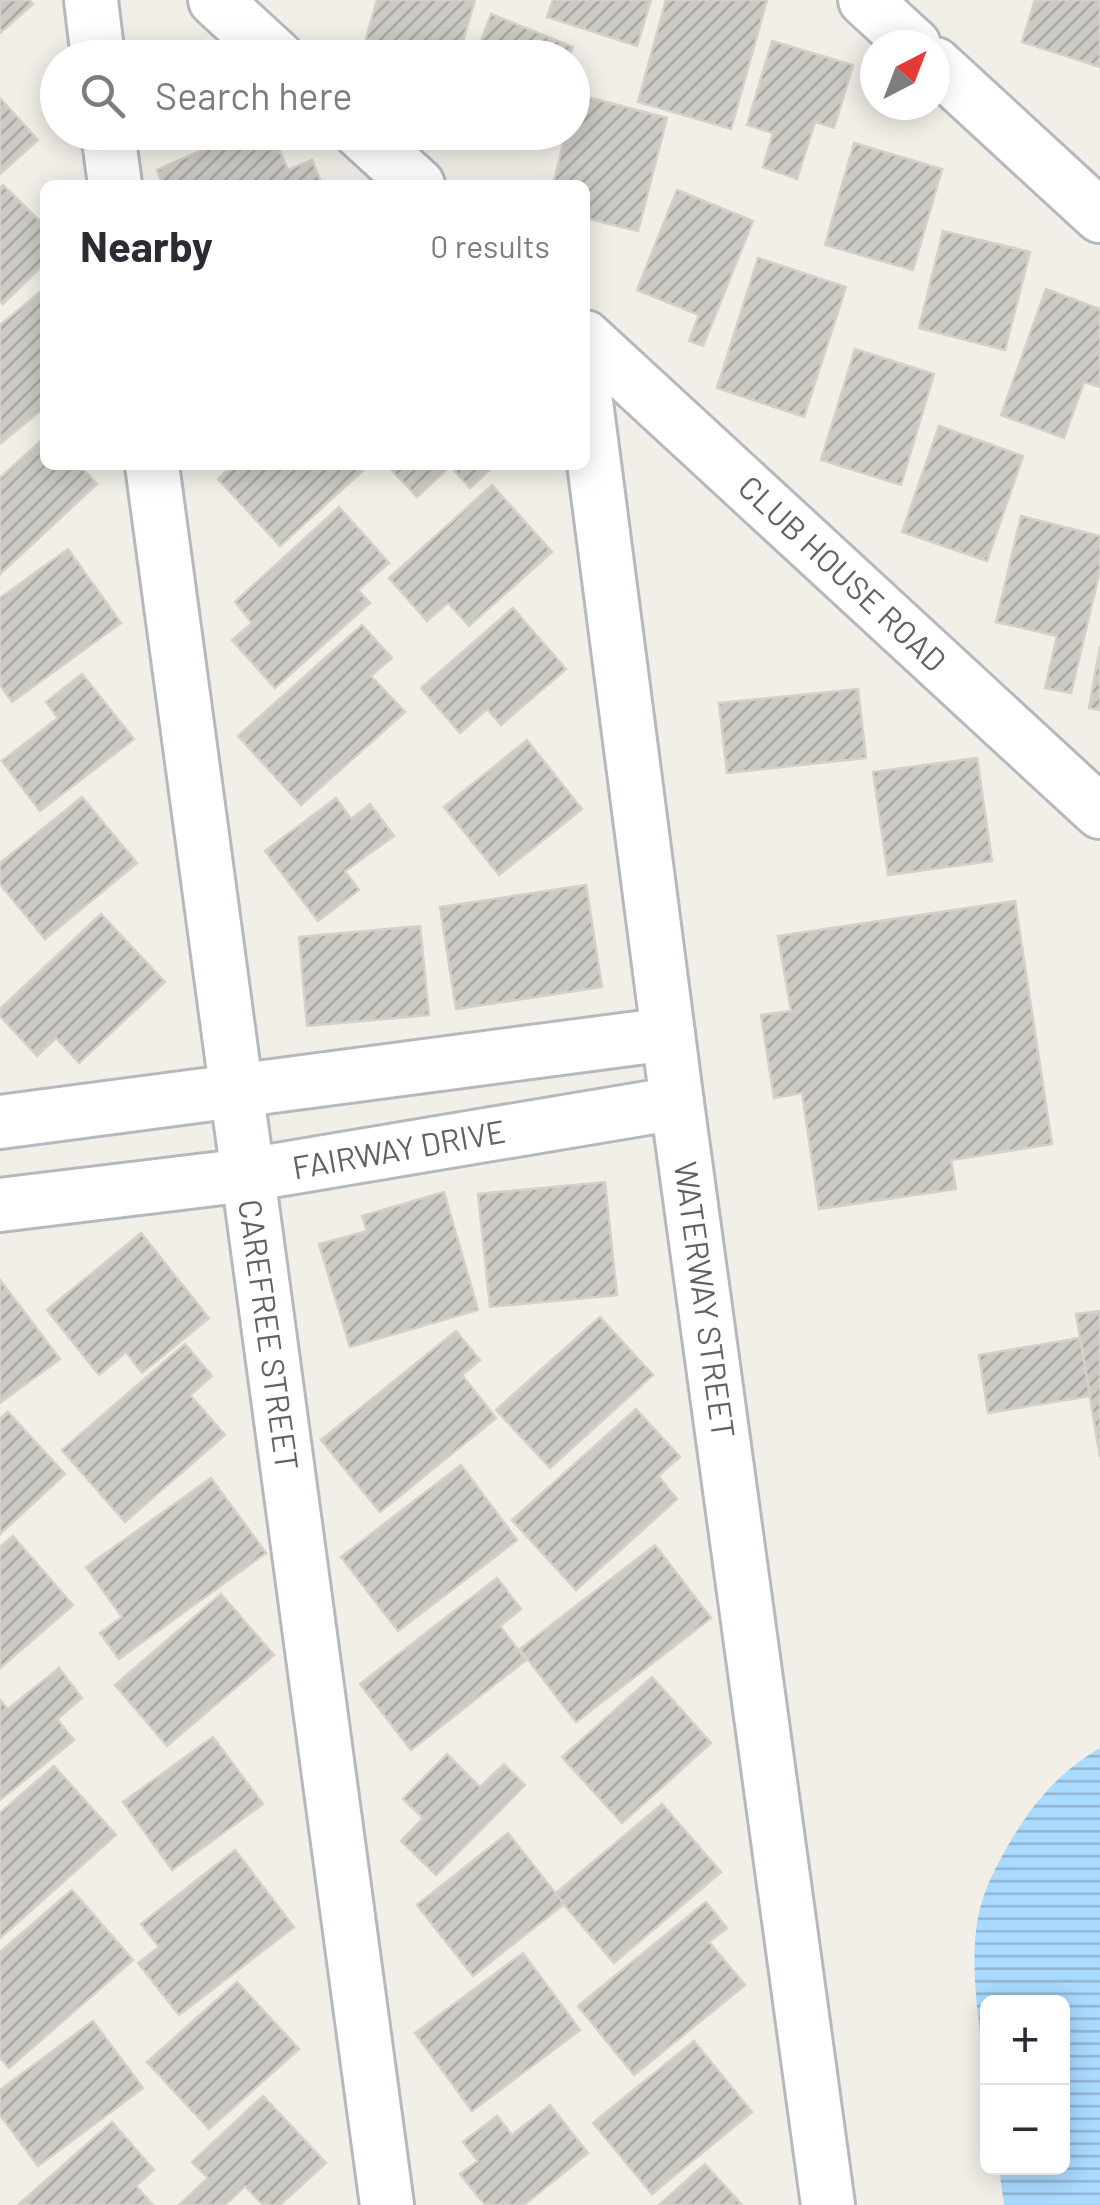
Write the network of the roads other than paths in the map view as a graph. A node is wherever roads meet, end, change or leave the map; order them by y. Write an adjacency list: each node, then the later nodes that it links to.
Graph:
1 (90, 0): 5 (street)
2 (215, 0): 6 (street)
3 (865, 0): 4 (street)
4 (898, 30)
5 (96, 40)
6 (258, 40)
7 (950, 78): 12 (street)
8 (110, 150): 10 (street)
9 (380, 150): 11 (street)
10 (114, 180)
11 (413, 180)
12 (1100, 216)
13 (590, 342): 16 (street, CLUB HOUSE ROAD)
14 (590, 433): 17 (street, WATERWAY STREET)
15 (153, 470): 18 (street, CAREFREE STREET)
16 (1100, 812)
17 (668, 1034): 18 (street); 19 (street, WATERWAY STREET)
18 (235, 1088): 20 (street); 21 (street, CAREFREE STREET)
19 (677, 1103): 21 (street, FAIRWAY DRIVE); 24 (street, WATERWAY STREET)
20 (0, 1122)
21 (246, 1176): 22 (street, FAIRWAY DRIVE); 23 (street, CAREFREE STREET)
22 (0, 1205)
23 (387, 2205)
24 (828, 2205)

